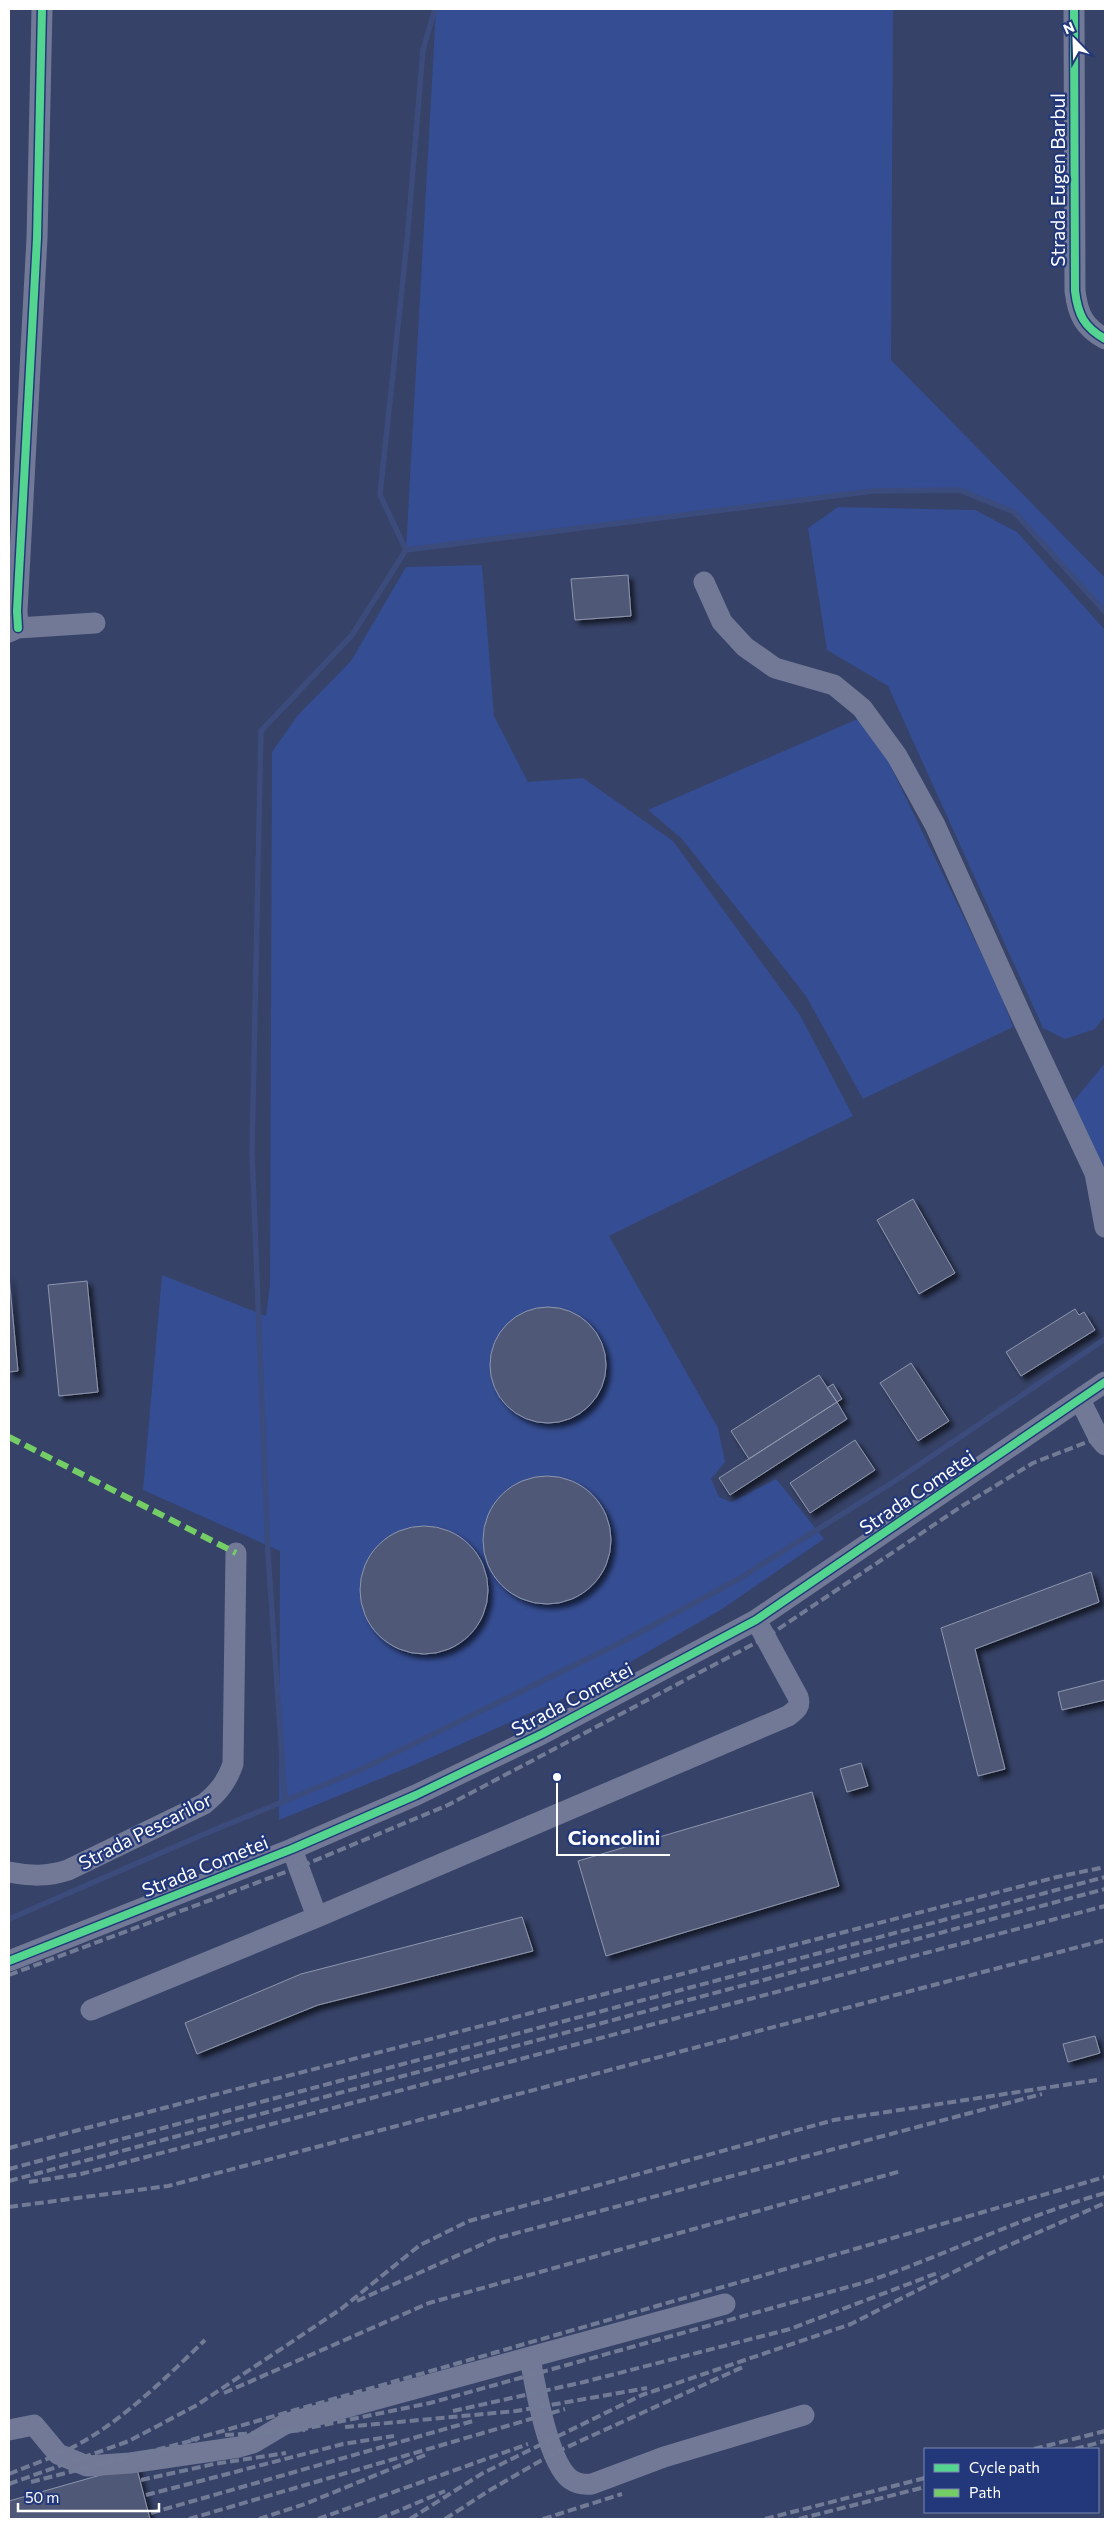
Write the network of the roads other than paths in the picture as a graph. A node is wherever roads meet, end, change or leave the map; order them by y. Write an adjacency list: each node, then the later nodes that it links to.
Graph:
1 (42, 9): 6 (street)
2 (1074, 9): 3 (street, Strada Eugen Barbul)
3 (1105, 339)
4 (704, 582): 7 (street)
5 (94, 623): 6 (street)
6 (13, 630)
7 (1105, 1227)
8 (1105, 1382): 9 (street, Strada Cometei)
9 (1080, 1400): 10 (street); 12 (street, Strada Cometei)
10 (1105, 1445)
11 (236, 1553): 14 (street, Strada Pescarilor)
12 (756, 1620): 13 (street, Strada Cometei); 15 (street)
13 (292, 1849): 15 (street); 16 (street, Strada Cometei)
14 (9, 1872)
15 (317, 1917): 17 (street)
16 (9, 1961)
17 (91, 2010)
18 (725, 2304): 19 (street)
19 (530, 2358): 20 (street); 21 (street)
20 (804, 2415)
21 (9, 2430)

